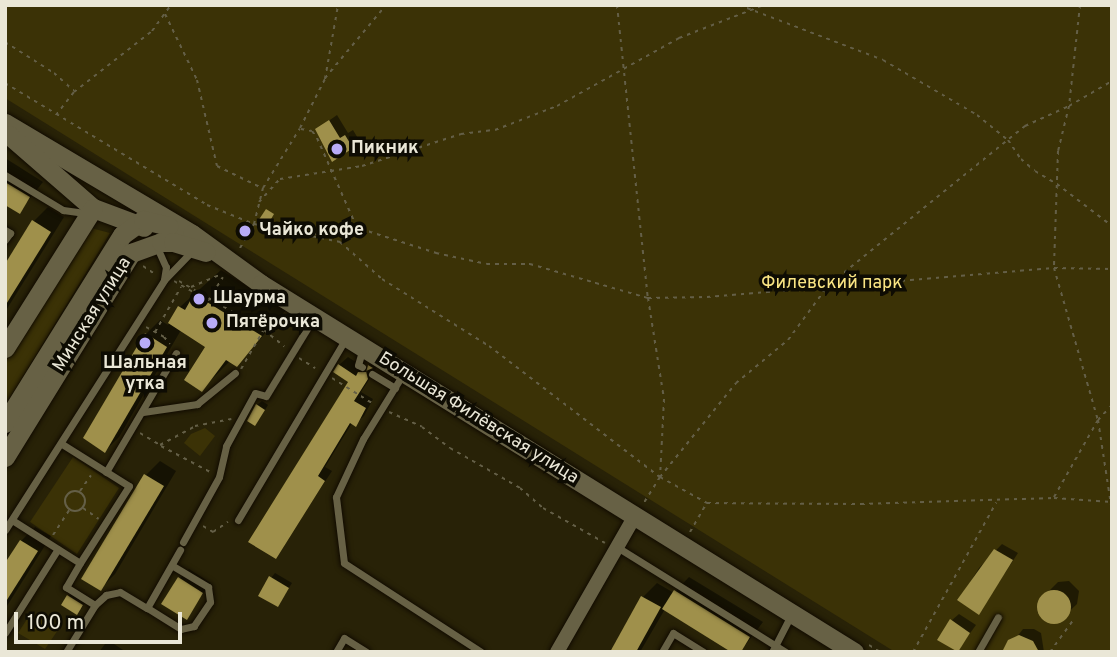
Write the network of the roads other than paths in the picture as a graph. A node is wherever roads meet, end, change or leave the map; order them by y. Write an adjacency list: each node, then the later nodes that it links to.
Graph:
1 (5, 123): 4 (main road, Большая Филёвская улица)
2 (5, 132): 5 (main road)
3 (5, 175): 5 (lane)
4 (105, 180): 6 (main road, Большая Филёвская улица); 9 (main road, Большая Филёвская улица)
5 (97, 212): 6 (main road); 11 (main road); 14 (main road)
6 (135, 223): 9 (main road); 10 (main road); 11 (main road, Минская улица)
7 (5, 230): 8 (lane)
8 (5, 240)
9 (193, 241): 10 (main road); 12 (lane); 13 (main road, Большая Филёвская улица)
10 (164, 242): 11 (main road, Минская улица); 12 (lane)
11 (128, 255): 21 (main road, Минская улица); 23 (main road, Минская улица)
12 (164, 280): 22 (lane)
13 (314, 317): 15 (main road, Большая Филёвская улица); 32 (lane)
14 (5, 348)
15 (357, 351): 19 (main road, Большая Филёвская улица); 27 (lane)
16 (176, 353): 20 (lane)
17 (235, 373): 20 (lane)
18 (372, 373): 19 (lane)
19 (399, 380): 25 (main road, Большая Филёвская улица); 42 (lane)
20 (143, 412): 24 (lane)
21 (5, 423)
22 (62, 444): 24 (lane); 26 (lane)
23 (5, 457)
24 (106, 472): 31 (lane)
25 (639, 510): 29 (street); 35 (main road, Большая Филёвская улица)
26 (12, 520): 28 (lane); 30 (lane)
27 (238, 520)
28 (5, 530)
29 (617, 547): 38 (lane); 43 (street)
30 (58, 549): 31 (lane); 37 (lane)
31 (80, 563): 33 (lane)
32 (173, 566): 34 (lane); 34 (lane)
33 (95, 605): 34 (lane); 39 (lane)
34 (147, 608)
35 (792, 615): 38 (lane); 47 (main road, Большая Филёвская улица)
36 (998, 617): 48 (lane)
37 (5, 633)
38 (774, 649): 46 (lane)
39 (66, 652)
40 (335, 652): 41 (lane)
41 (366, 652)
42 (481, 652)
43 (557, 652)
44 (662, 652): 45 (lane)
45 (704, 652)
46 (786, 652)
47 (854, 652)
48 (978, 652)

